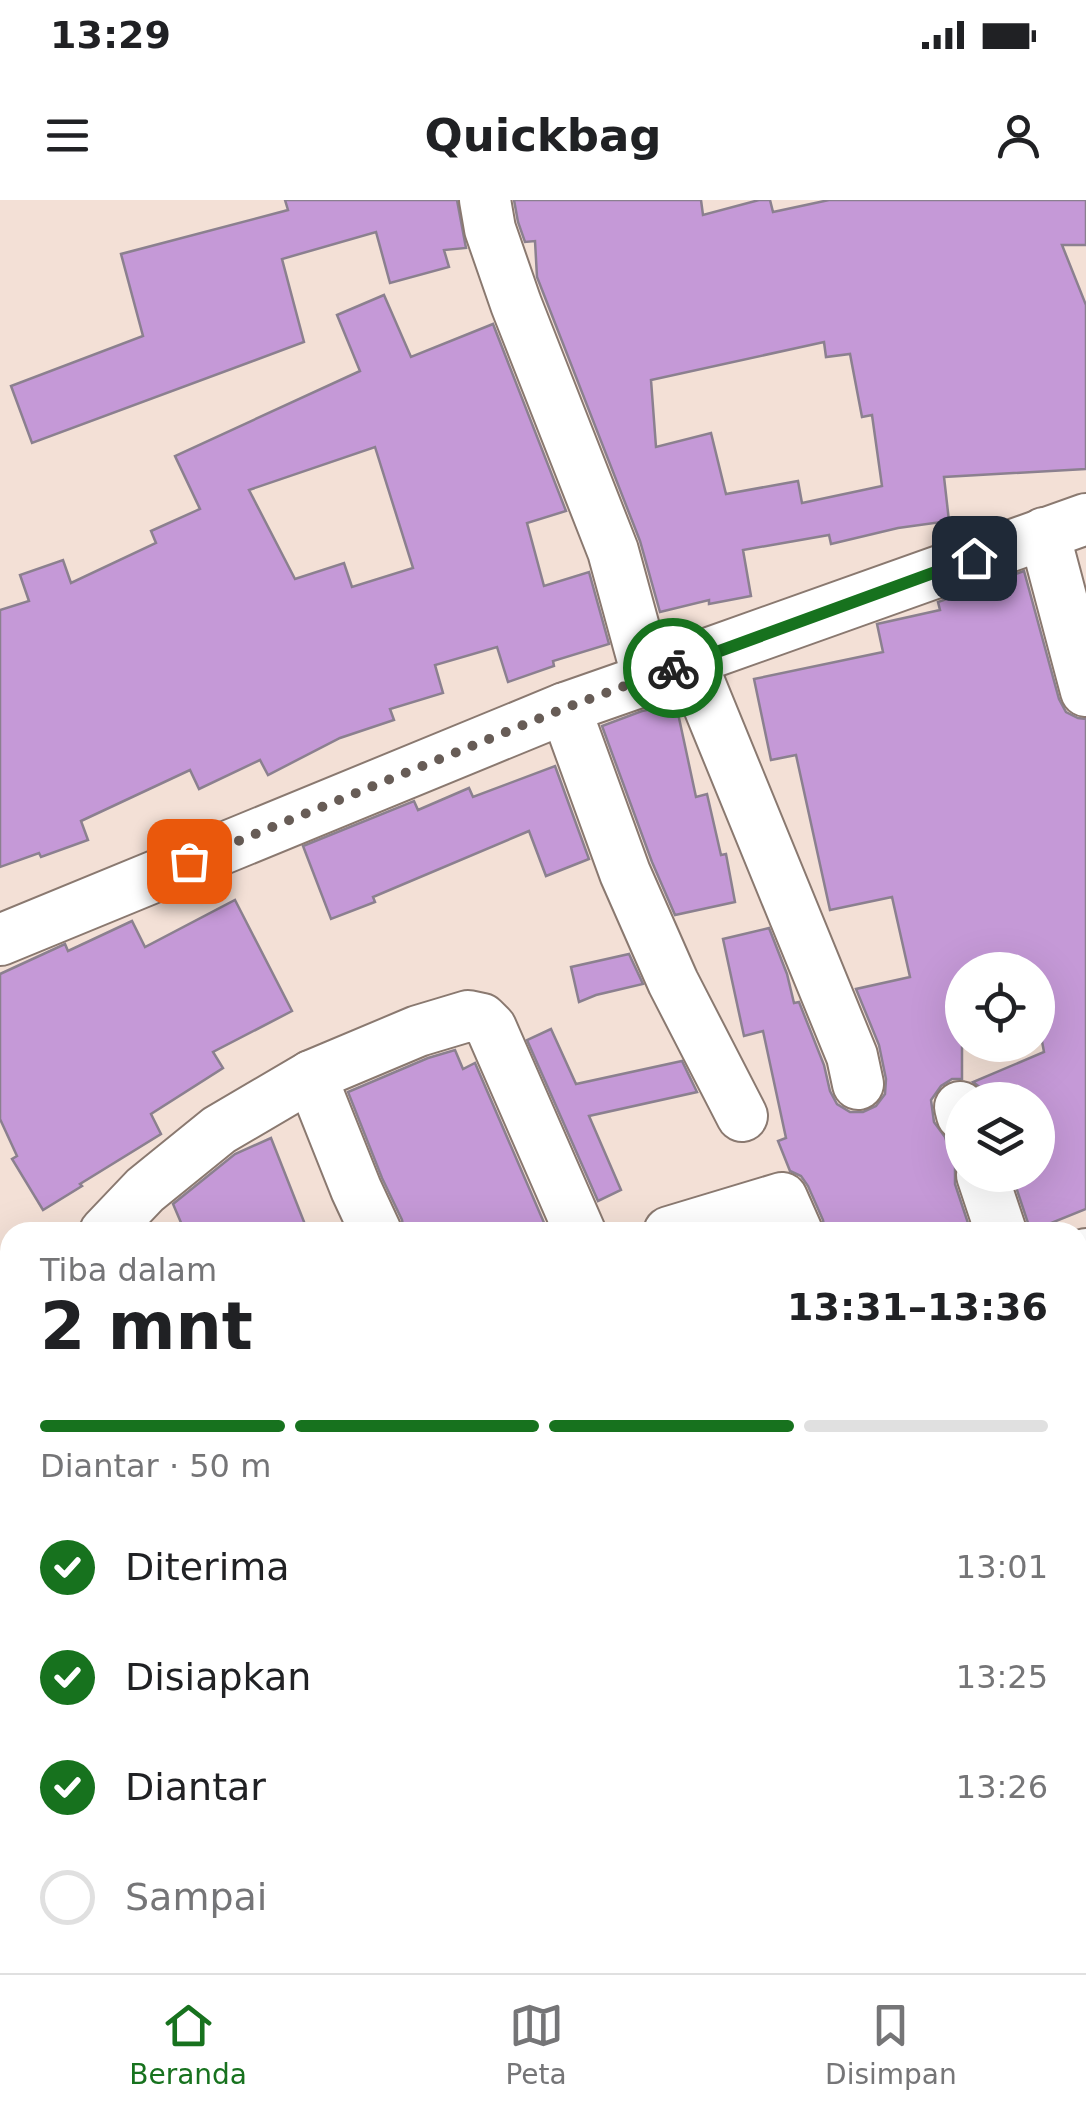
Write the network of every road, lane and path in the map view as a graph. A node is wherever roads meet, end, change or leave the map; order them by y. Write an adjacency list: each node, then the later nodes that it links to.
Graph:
1 (486, 200): 3 (street)
2 (1065, 526): 3 (street); 4 (street)
3 (669, 669): 5 (street); 8 (street)
4 (1086, 691)
5 (565, 708): 6 (street); 9 (street)
6 (0, 940)
7 (312, 1076): 11 (street); 13 (street); 14 (street)
8 (858, 1084)
9 (742, 1116)
10 (988, 1192): 17 (street)
11 (154, 1212): 12 (street)
12 (130, 1222)
13 (371, 1222)
14 (576, 1222)
15 (702, 1222): 16 (street)
16 (792, 1222)
17 (998, 1222)

